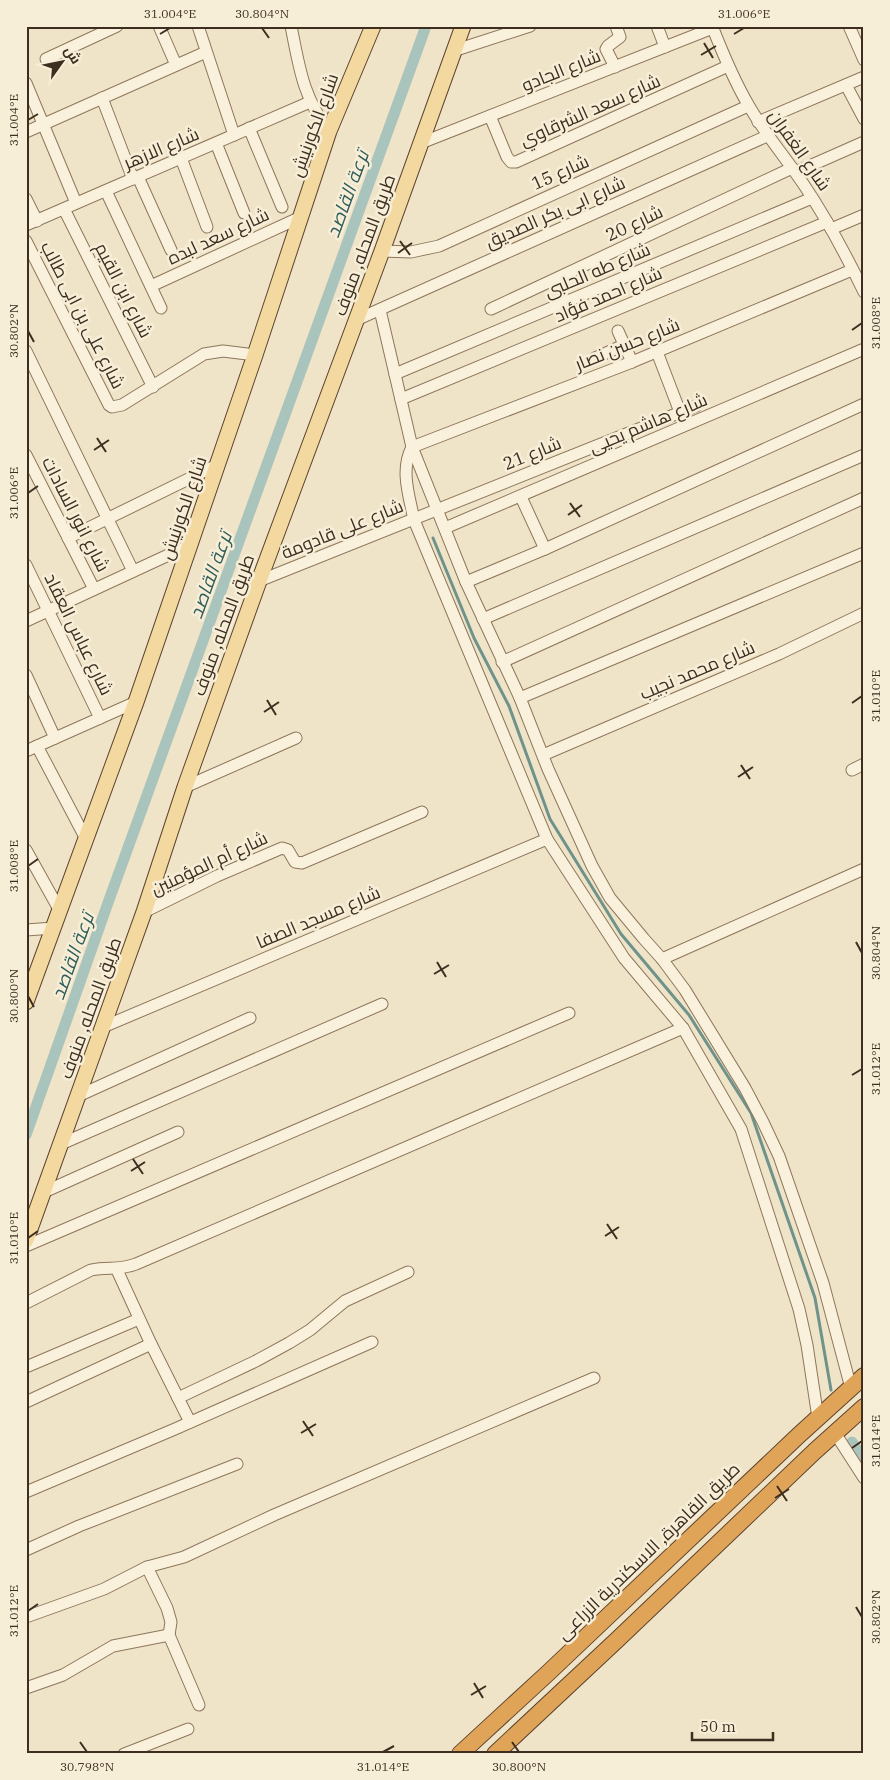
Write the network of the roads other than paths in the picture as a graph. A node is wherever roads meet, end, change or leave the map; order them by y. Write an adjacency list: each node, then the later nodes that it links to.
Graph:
1 (117, 26): 15 (street)
2 (160, 26): 17 (street)
3 (198, 26): 13 (street)
4 (291, 26): 24 (street)
5 (373, 26): 31 (main road, شارع الكورنيش)
6 (463, 26): 14 (main road, طريق المحله, منوف)
7 (530, 26): 14 (street)
8 (616, 26): 19 (street)
9 (657, 26): 12 (street)
10 (849, 26): 16 (street)
11 (713, 27): 12 (street, شارع الجادو); 18 (street, شارع الغفران)
12 (665, 47): 19 (street, شارع الجادو)
13 (206, 52): 17 (street); 33 (street)
14 (453, 52): 37 (main road, طريق المحله, منوف)
15 (46, 59)
16 (864, 60)
17 (176, 66): 23 (street)
18 (728, 66): 25 (street, شارع الغفران); 26 (street, شارع سعد الشرقاوي)
19 (615, 67): 26 (street, شارع الجادو)
20 (864, 77): 22 (street)
21 (26, 84): 29 (street)
22 (846, 85): 27 (street); 28 (street)
23 (102, 98): 29 (street); 40 (street)
24 (310, 102): 30 (street, شارع الازهر); 31 (street)
25 (748, 106): 28 (street, شارع الغفران); 55 (street, شارع 15)
26 (490, 116): 37 (street, شارع الجادو)
27 (864, 120)
28 (758, 122): 34 (street, شارع الغفران)
29 (43, 124): 32 (street); 44 (street)
30 (249, 128): 33 (street, شارع الازهر); 45 (street)
31 (329, 131): 49 (main road, شارع الكورنيش)
32 (26, 132)
33 (234, 135): 36 (street, شارع الازهر)
34 (768, 136): 39 (street, شارع الغفران); 61 (street, شارع ابى بكر الصديق)
35 (864, 142): 39 (street, شارع 20)
36 (216, 143): 38 (street, شارع الازهر); 47 (street)
37 (421, 144): 55 (main road, طريق المحله, منوف)
38 (181, 158): 40 (street, شارع الازهر); 52 (street)
39 (794, 170): 42 (street, شارع الغفران); 60 (street, شارع 20)
40 (135, 178): 41 (street, شارع الازهر); 54 (street)
41 (106, 190): 44 (street, شارع الازهر); 57 (street)
42 (812, 198): 51 (street, شارع الغفران); 71 (street, شارع طه الحلبى)
43 (26, 199): 50 (street)
44 (76, 204): 46 (street, شارع الازهر)
45 (282, 207)
46 (64, 209): 50 (street, شارع الازهر); 72 (street, شارع ابن القيم)
47 (244, 213)
48 (864, 215): 51 (street, شارع احمد فؤاد)
49 (301, 217): 57 (street, شارع سعد لبده); 68 (main road, شارع الكورنيش)
50 (32, 223)
51 (829, 225): 56 (street, شارع الغفران); 73 (street, شارع احمد فؤاد)
52 (208, 227)
53 (26, 241): 72 (street, شارع على بن ابى طالب)
54 (171, 250)
55 (382, 251): 62 (main road, طريق المحله, منوف)
56 (852, 270): 58 (street, شارع الغفران); 67 (street, شارع حسن نصار)
57 (151, 286): 59 (street)
58 (864, 292)
59 (161, 308)
60 (491, 309)
61 (380, 310): 62 (street, شارع ابى بكر الصديق); 71 (street)
62 (356, 320): 93 (main road, طريق المحله, منوف)
63 (618, 331): 64 (street)
64 (624, 345): 69 (street); 70 (street)
65 (864, 349): 81 (street, شارع هاشم يحيى)
66 (26, 350): 84 (street)
67 (657, 352): 70 (street, شارع حسن نصار); 76 (street)
68 (255, 355): 72 (street); 80 (main road, شارع الكورنيش)
69 (595, 358)
70 (632, 362): 77 (street, شارع حسن نصار)
71 (395, 374): 73 (street)
72 (153, 387)
73 (402, 399): 77 (street)
74 (864, 404): 89 (street)
75 (696, 406): 76 (street, شارع 21)
76 (680, 412): 83 (street, شارع 21)
77 (412, 447): 83 (street); 85 (street)
78 (26, 455): 87 (street, شارع انور السادات)
79 (864, 456): 98 (street)
80 (218, 465): 84 (street); 88 (main road, شارع الكورنيش)
81 (520, 497): 86 (street, شارع هاشم يحيى); 89 (street)
82 (864, 498): 100 (street)
83 (438, 509): 85 (street, شارع على قادومة); 86 (street)
84 (108, 520): 87 (street); 92 (street)
85 (414, 520): 93 (street, شارع على قادومة); 114 (street)
86 (445, 528): 94 (street)
87 (68, 538): 95 (street, شارع انور السادات)
88 (190, 545): 92 (street); 103 (main road, شارع الكورنيش)
89 (545, 549): 94 (street)
90 (864, 553): 102 (street)
91 (26, 565): 96 (street, شارع عباس العقاد)
92 (133, 571): 95 (street)
93 (258, 581): 111 (main road, طريق المحله, منوف)
94 (466, 582): 98 (street)
95 (94, 589): 96 (street)
96 (48, 611): 99 (street); 104 (street, شارع عباس العقاد)
97 (864, 613): 108 (street, شارع محمد نجيب)
98 (483, 619): 100 (street)
99 (26, 622)
100 (502, 662): 102 (street)
101 (26, 675): 105 (street)
102 (520, 698): 108 (street)
103 (136, 702): 104 (street); 113 (main road, شارع الكورنيش)
104 (100, 718): 105 (street)
105 (55, 738): 107 (street)
106 (296, 738): 111 (street)
107 (32, 749): 113 (street)
108 (543, 755): 121 (street)
109 (864, 764): 110 (street)
110 (852, 770)
111 (185, 786): 118 (main road, طريق المحله, منوف)
112 (422, 812): 118 (street, شارع أم المؤمنين)
113 (86, 839): 117 (main road, شارع الكورنيش)
114 (547, 839): 126 (street, شارع مسجد الصفا); 127 (street)
115 (26, 850): 117 (street)
116 (864, 869): 121 (street)
117 (60, 911): 119 (main road, شارع الكورنيش)
118 (144, 912): 126 (main road, طريق المحله, منوف)
119 (54, 928): 120 (street); 122 (main road, شارع الكورنيش)
120 (26, 930)
121 (662, 959): 143 (street)
122 (26, 1002)
123 (382, 1004): 130 (street)
124 (569, 1013): 133 (street)
125 (250, 1018): 128 (street)
126 (103, 1027): 128 (main road, طريق المحله, منوف)
127 (683, 1028): 134 (street); 147 (street)
128 (78, 1096): 130 (main road, طريق المحله, منوف)
129 (178, 1132): 131 (street)
130 (61, 1144): 131 (main road, طريق المحله, منوف)
131 (44, 1192): 132 (main road, طريق المحله, منوف)
132 (26, 1240)
133 (26, 1246)
134 (117, 1270): 136 (street); 137 (street)
135 (408, 1272): 144 (street)
136 (26, 1303)
137 (139, 1319): 139 (street); 140 (street)
138 (372, 1342): 148 (street)
139 (151, 1344): 144 (street); 145 (street)
140 (26, 1367)
141 (864, 1376): 143 (highway, طريق القاهرة, الاسكندرية الزراعى)
142 (594, 1378): 154 (street)
143 (851, 1388): 147 (highway, طريق القاهرة, الاسكندرية الزراعى)
144 (178, 1398): 148 (street)
145 (26, 1402)
146 (864, 1407): 149 (highway)
147 (818, 1418): 161 (highway, طريق القاهرة, الاسكندرية الزراعى)
148 (190, 1422): 152 (street)
149 (835, 1433): 151 (street); 162 (highway)
150 (237, 1464): 153 (street)
151 (864, 1478)
152 (26, 1492)
153 (26, 1550)
154 (147, 1567): 155 (street); 156 (street)
155 (26, 1617)
156 (169, 1635): 157 (street); 158 (street)
157 (26, 1688)
158 (198, 1705)
159 (188, 1729): 160 (street)
160 (124, 1754)
161 (460, 1754)
162 (495, 1754)

